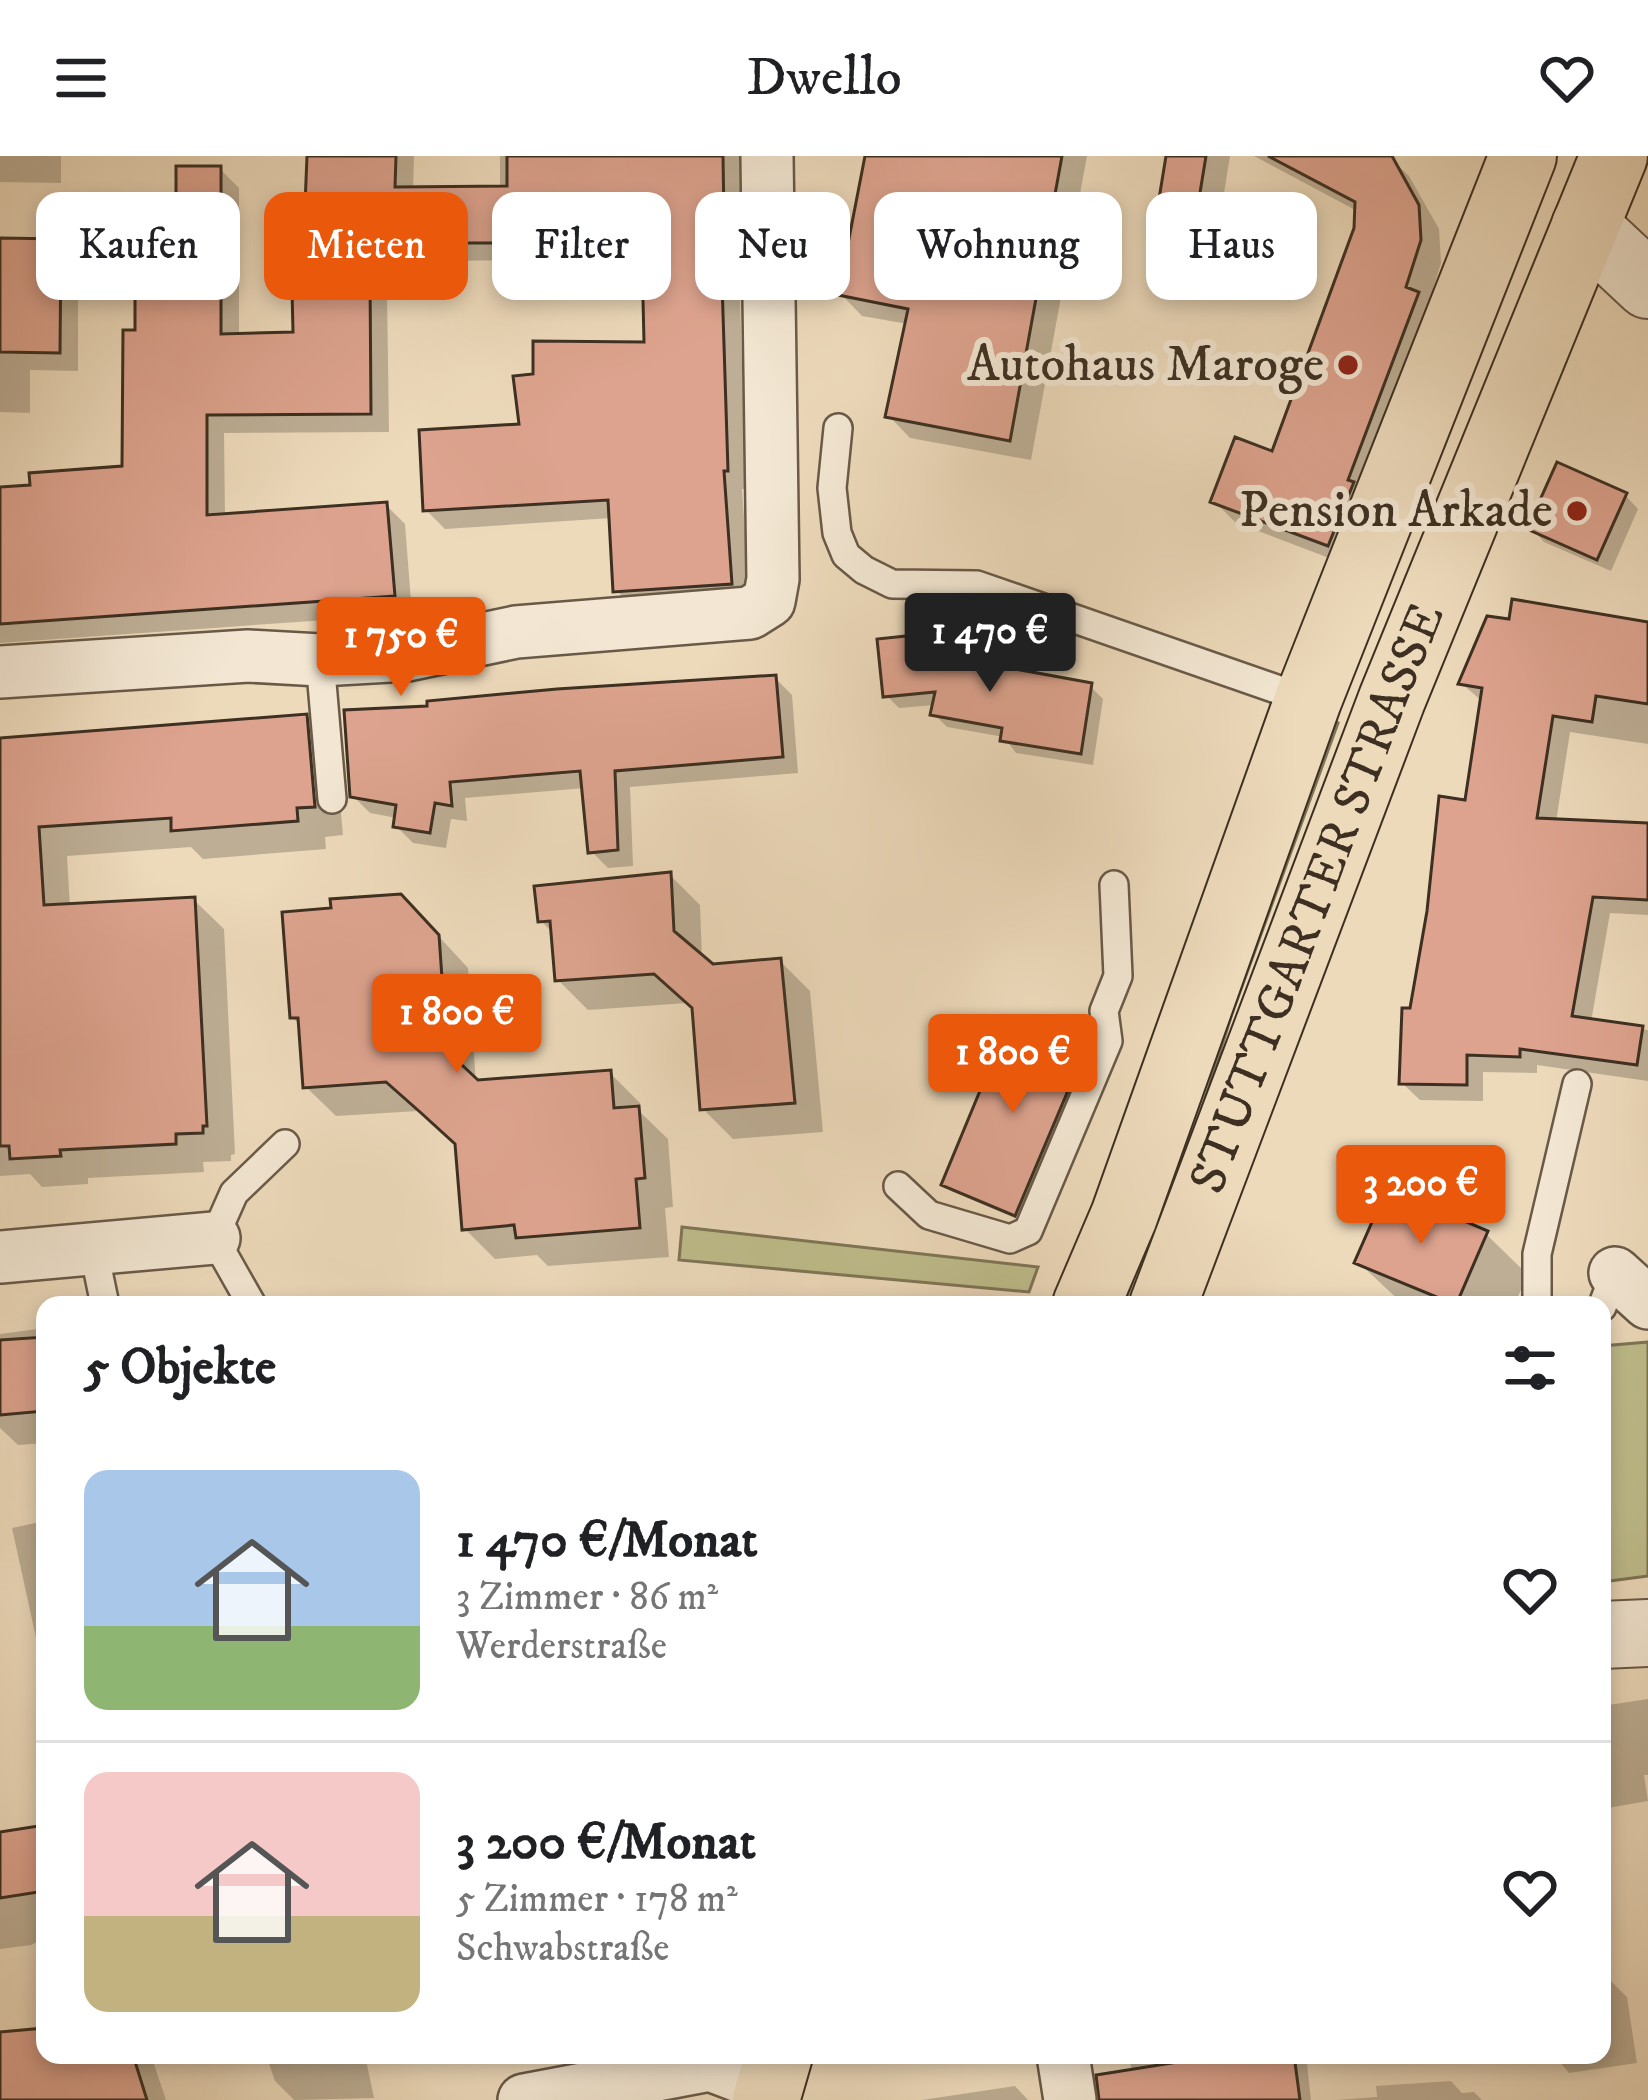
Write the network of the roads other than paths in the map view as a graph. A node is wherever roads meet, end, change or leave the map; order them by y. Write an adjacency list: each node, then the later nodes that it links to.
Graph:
1 (767, 156): 8 (street)
2 (1618, 156): 4 (street); 5 (main road, STUTTGARTER STRASSE)
3 (1522, 157): 5 (main road); 10 (main road, STUTTGARTER STRASSE)
4 (1648, 185)
5 (1586, 226): 6 (street); 22 (main road, STUTTGARTER STRASSE)
6 (1648, 285)
7 (838, 428): 10 (lane)
8 (320, 660): 9 (street); 11 (lane)
9 (0, 672)
10 (1308, 700): 21 (main road, STUTTGARTER STRASSE)
11 (332, 799)
12 (1114, 885): 15 (lane)
13 (1576, 1084): 23 (lane)
14 (284, 1144): 16 (lane)
15 (898, 1186)
16 (214, 1238): 17 (street); 20 (lane)
17 (93, 1247): 18 (street); 19 (lane)
18 (0, 1256)
19 (103, 1296)
20 (247, 1296)
21 (1090, 1296)
22 (1166, 1296)
23 (1537, 1296)
24 (1648, 1633): 25 (street)
25 (1611, 1635)
26 (1065, 2064): 30 (street)
27 (779, 2074): 28 (street)
28 (597, 2093): 29 (street)
29 (524, 2100)
30 (1070, 2100)

